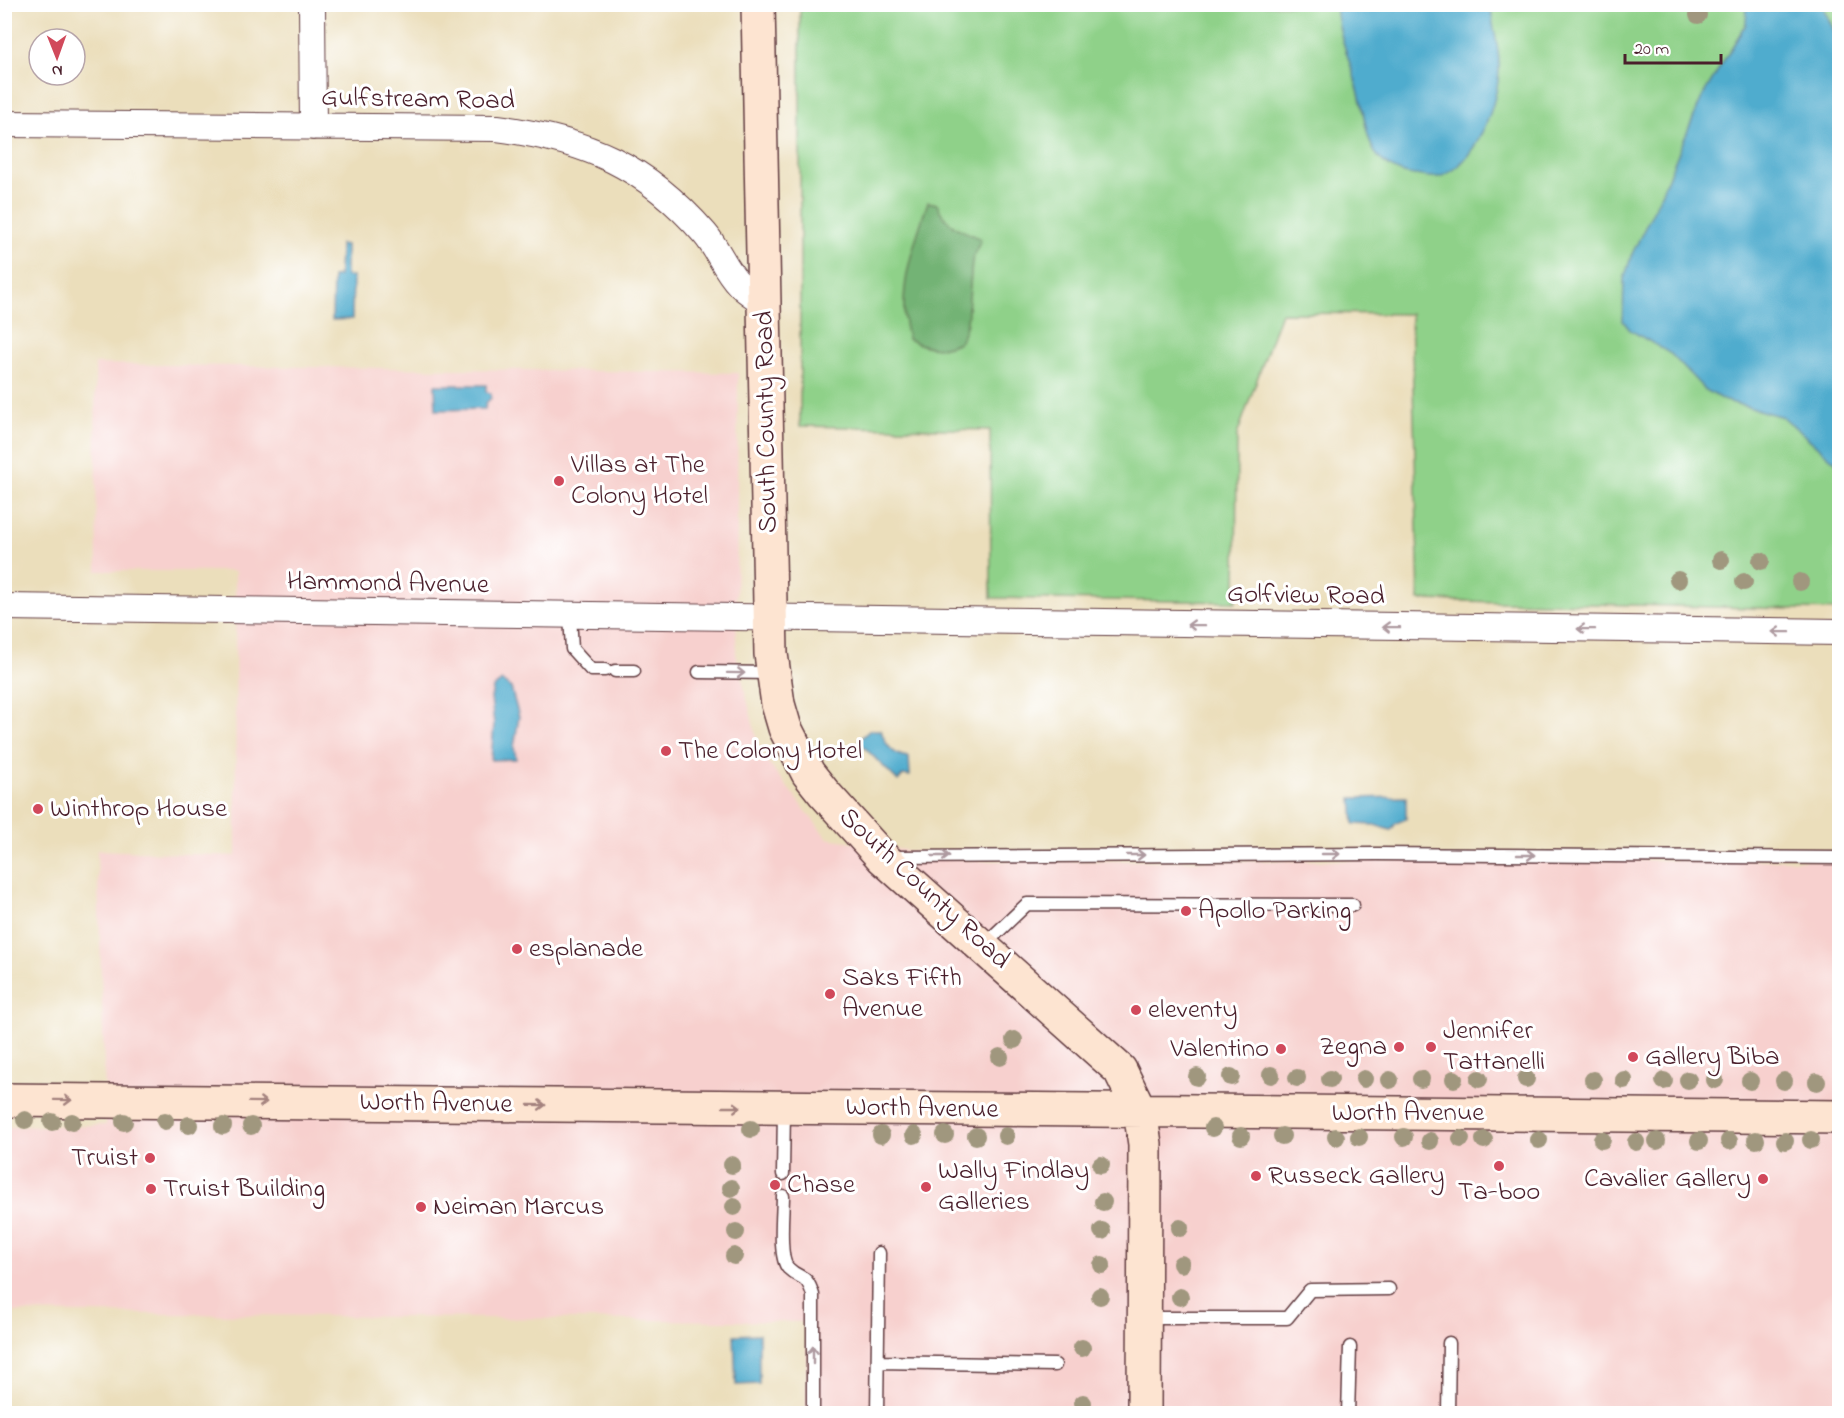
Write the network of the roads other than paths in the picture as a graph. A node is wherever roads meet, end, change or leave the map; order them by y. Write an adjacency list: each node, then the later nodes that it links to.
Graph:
1 (312, 4): 4 (street)
2 (758, 4): 5 (street, South County Road)
3 (4, 124): 4 (street, Gulfstream Road)
4 (313, 127): 5 (street, Gulfstream Road)
5 (764, 303): 8 (street, South County Road)
6 (4, 607): 7 (street, Hammond Avenue)
7 (570, 616): 8 (street, Hammond Avenue); 10 (lane)
8 (771, 619): 9 (street, Golfview Road, one-way to 8); 12 (street, South County Road)
9 (1839, 632)
10 (634, 671)
11 (699, 672): 12 (lane, one-way to 12)
12 (772, 673): 13 (street, South County Road)
13 (882, 857): 14 (lane, one-way to 14); 16 (street, South County Road)
14 (1839, 858)
15 (1353, 905): 16 (lane)
16 (984, 946): 19 (street, South County Road)
17 (4, 1100): 18 (street, Worth Avenue, one-way to 18)
18 (784, 1107): 19 (street, Worth Avenue); 21 (lane)
19 (1140, 1111): 20 (street, Worth Avenue); 25 (street, South County Road)
20 (1839, 1117)
21 (783, 1174)
22 (783, 1196): 30 (lane, one-way to 22)
23 (879, 1253): 28 (lane)
24 (1389, 1289): 25 (lane)
25 (1145, 1318): 32 (street, South County Road)
26 (1449, 1344): 34 (lane)
27 (1350, 1347): 33 (lane)
28 (878, 1362): 29 (lane); 31 (lane)
29 (1055, 1365)
30 (813, 1413)
31 (877, 1413)
32 (1144, 1413)
33 (1348, 1413)
34 (1448, 1413)

